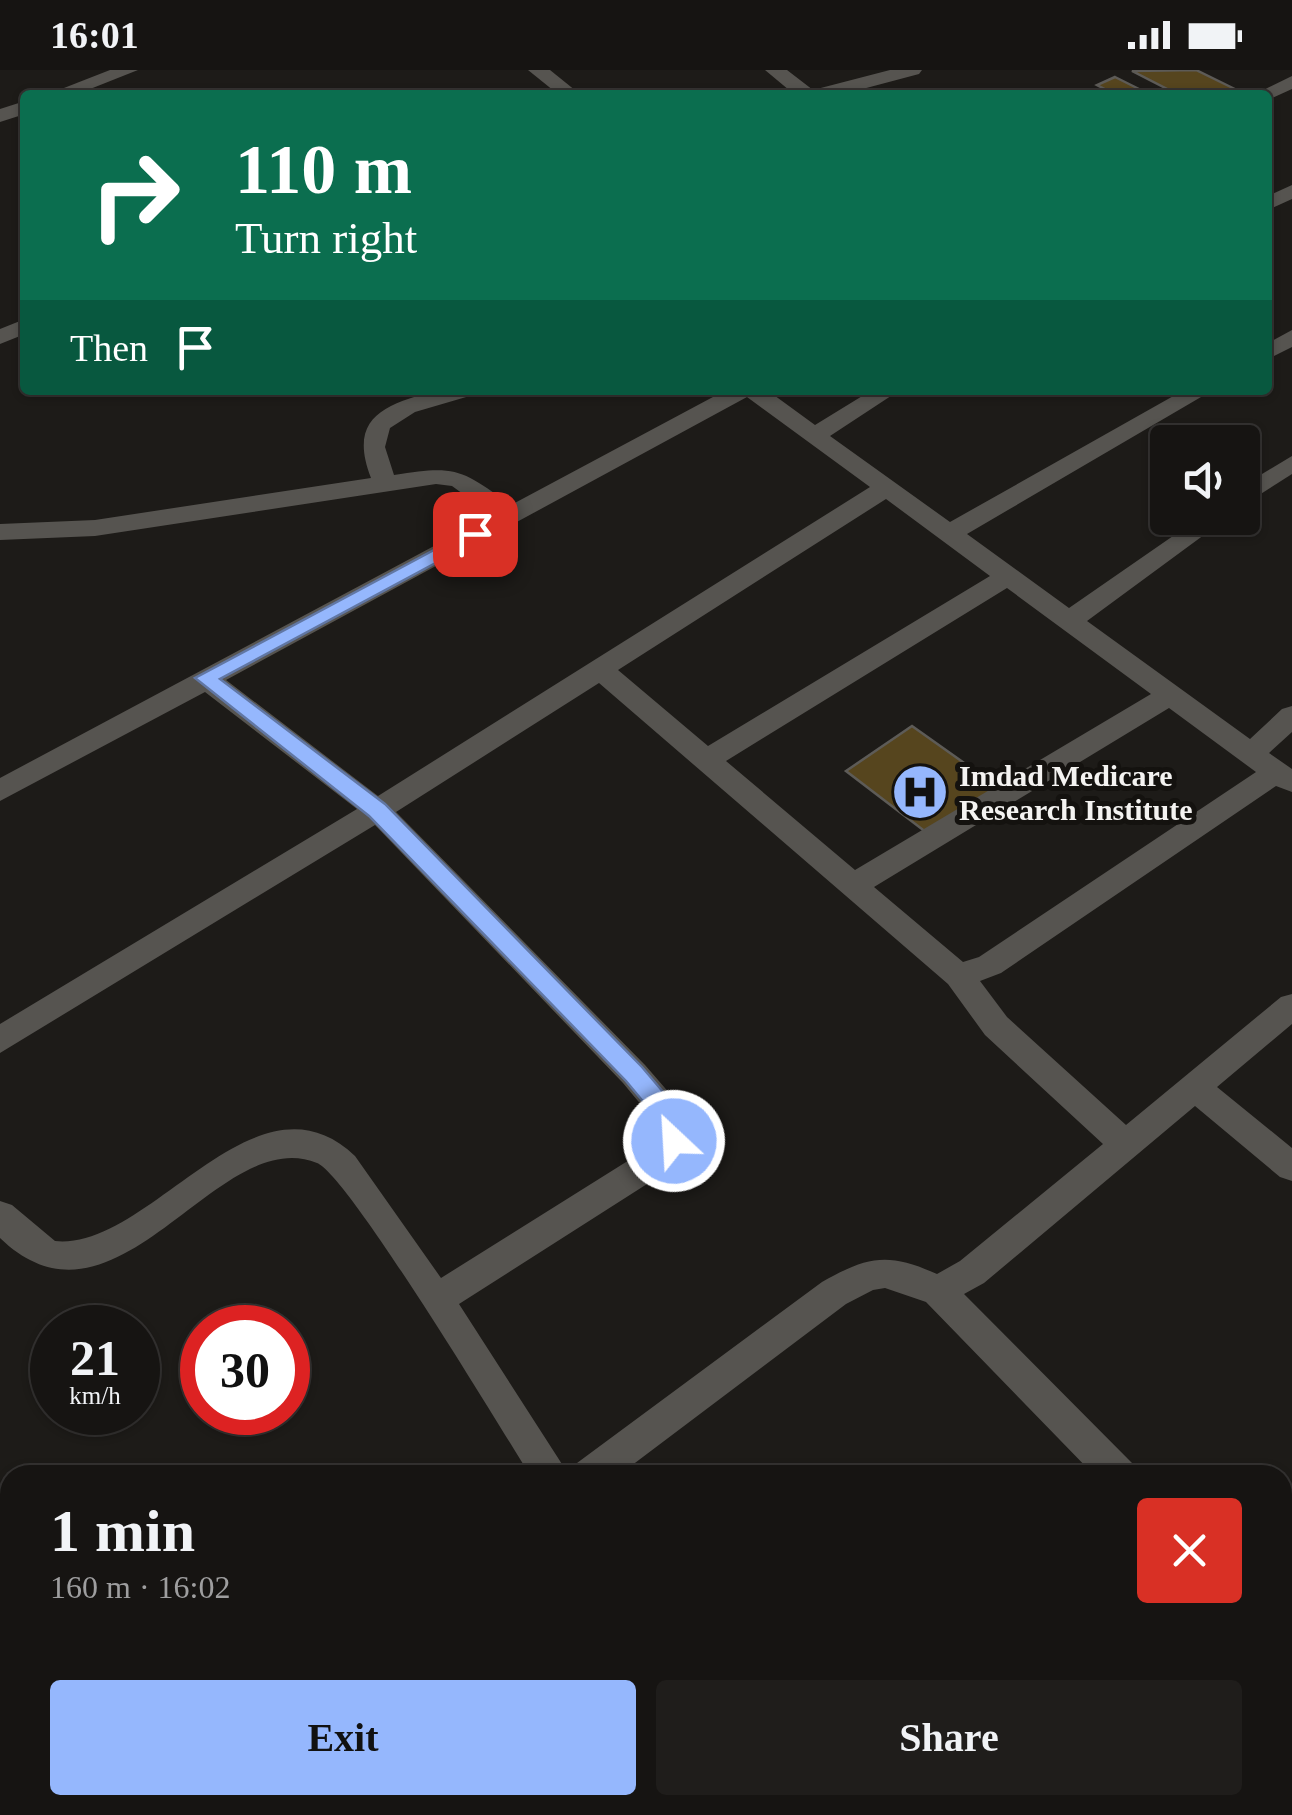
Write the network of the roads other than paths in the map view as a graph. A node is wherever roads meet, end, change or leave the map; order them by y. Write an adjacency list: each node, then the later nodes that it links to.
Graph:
1 (63, 70): 6 (street)
2 (128, 70): 6 (street)
3 (538, 70): 8 (street)
4 (774, 70): 9 (street)
5 (912, 70): 10 (street)
6 (79, 87): 7 (street)
7 (70, 90)
8 (564, 90)
9 (800, 90)
10 (837, 90)
11 (450, 395): 18 (street)
12 (734, 395): 21 (street)
13 (759, 395): 16 (street)
14 (880, 395): 16 (street)
15 (1192, 395): 23 (street)
16 (815, 435): 20 (street)
17 (1292, 463): 19 (street)
18 (386, 485): 21 (street); 22 (street)
19 (1260, 485)
20 (886, 488): 23 (street); 27 (street)
21 (508, 516): 28 (street)
22 (0, 532)
23 (948, 534): 25 (street)
24 (1191, 535): 26 (street)
25 (1008, 576): 26 (street); 32 (street)
26 (1071, 620): 29 (street)
27 (600, 670): 32 (street); 35 (street)
28 (205, 678): 34 (street); 35 (street)
29 (1170, 695): 31 (street); 36 (street)
30 (1292, 716): 31 (street)
31 (1251, 754): 33 (street)
32 (706, 760): 36 (street)
33 (1284, 778): 37 (street)
34 (0, 791)
35 (377, 810): 39 (street); 45 (street)
36 (854, 885): 37 (street)
37 (959, 976): 41 (street)
38 (1292, 1006): 40 (street)
39 (0, 1040)
40 (1195, 1087): 41 (street); 42 (street)
41 (1126, 1146): 44 (street)
42 (1292, 1168)
43 (0, 1215): 45 (street)
44 (938, 1292): 47 (street); 48 (street)
45 (437, 1299): 46 (street)
46 (545, 1465)
47 (603, 1465)
48 (1109, 1465)

